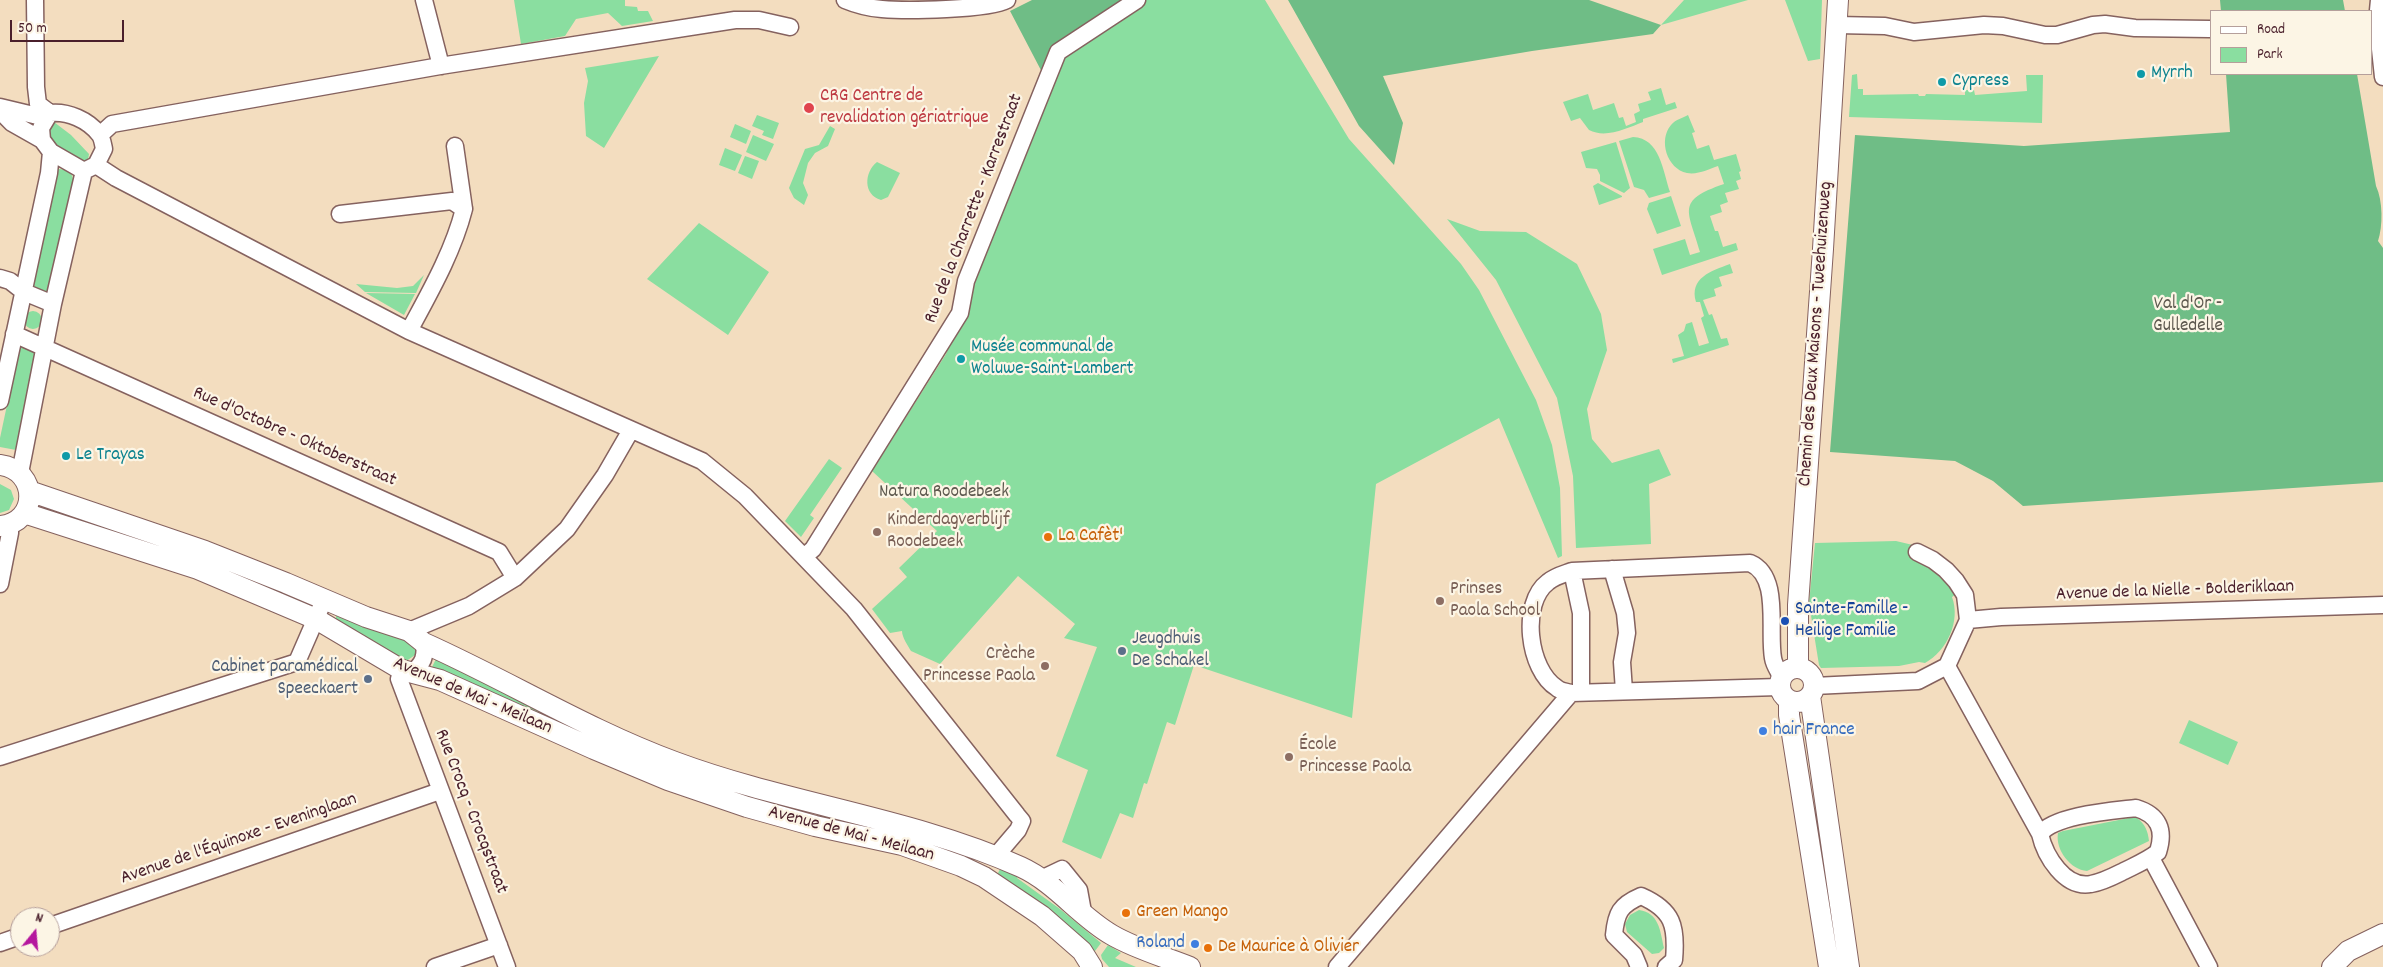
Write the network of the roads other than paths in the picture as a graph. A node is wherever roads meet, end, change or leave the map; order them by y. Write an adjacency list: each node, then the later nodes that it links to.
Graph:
1 (35, 0): 15 (street)
2 (424, 0): 11 (street)
3 (845, 0): 4 (street)
4 (1007, 0)
5 (1137, 0): 35 (street, Rue de la Charrette - Karrestraat)
6 (1838, 0): 8 (street, Chemin des Deux Maisons - Tweehuizenweg)
7 (2378, 0): 12 (street)
8 (1837, 25): 10 (street); 48 (street, Chemin des Deux Maisons - Tweehuizenweg)
9 (790, 27): 11 (street)
10 (2210, 29)
11 (441, 66): 16 (street)
12 (2383, 78)
13 (0, 107): 15 (street)
14 (0, 111): 17 (street)
15 (48, 115): 16 (street); 17 (street)
16 (100, 135): 19 (street)
17 (46, 146): 19 (street); 23 (street)
18 (455, 146): 20 (street)
19 (90, 168): 24 (street); 25 (street)
20 (464, 209): 21 (street); 25 (street)
21 (340, 214)
22 (0, 278): 23 (street)
23 (24, 292): 24 (street); 26 (street)
24 (53, 304): 27 (street)
25 (409, 331): 29 (street)
26 (14, 334): 27 (street, Rue d'Octobre - Oktoberstraat); 28 (street)
27 (46, 348): 31 (street); 39 (street, Rue d'Octobre - Oktoberstraat)
28 (0, 401)
29 (631, 430): 35 (street); 39 (street)
30 (0, 465): 31 (street)
31 (20, 473): 32 (street)
32 (29, 491): 33 (street); 36 (street, Avenue de Mai - Meilaan)
33 (11, 521): 36 (street, Avenue de Mai - Meilaan); 40 (street)
34 (1917, 552): 44 (street)
35 (805, 556): 56 (street)
36 (202, 560): 41 (street, Avenue de Mai - Meilaan); 43 (street, Avenue de Mai - Meilaan)
37 (1612, 569): 38 (street); 48 (street); 50 (street)
38 (1572, 571): 51 (street); 51 (street)
39 (515, 578): 45 (street)
40 (0, 584)
41 (324, 600): 43 (street); 45 (street, Avenue de Mai - Meilaan)
42 (2383, 605): 44 (street, Avenue de la Nielle - Bolderiklaan)
43 (316, 619): 47 (street, Avenue de Mai - Meilaan); 52 (street)
44 (1968, 620): 46 (street)
45 (417, 637): 47 (street); 53 (street, Avenue de Mai - Meilaan)
46 (1947, 666): 49 (street); 55 (street)
47 (408, 671): 53 (street, Avenue de Mai - Meilaan); 54 (street, Rue Crocq - Crocqstraat)
48 (1787, 683): 49 (street); 49 (street); 50 (street); 71 (street, Chemin des Deux Maisons - Tweehuizenweg)
49 (1812, 691): 72 (street)
50 (1624, 692): 51 (street)
51 (1576, 693): 68 (street)
52 (0, 757)
53 (672, 771): 56 (street, Avenue de Mai - Meilaan); 58 (street, Avenue de Mai - Meilaan)
54 (440, 791): 61 (street, Avenue de l'Équinoxe - Eveninglaan); 63 (street, Rue Crocq - Crocqstraat)
55 (2040, 834): 57 (street); 57 (street)
56 (995, 857): 58 (street); 59 (street, Avenue de Mai - Meilaan)
57 (2151, 858): 73 (street)
58 (984, 876): 66 (street, Avenue de Mai - Meilaan)
59 (1041, 879): 60 (street, Avenue de Mai - Meilaan); 60 (street)
60 (1083, 912): 67 (street, Avenue de Mai - Meilaan)
61 (60, 923)
62 (2383, 934): 74 (street)
63 (499, 945): 64 (street); 65 (street, Rue Crocq - Crocqstraat)
64 (435, 967)
65 (507, 967)
66 (1092, 967)
67 (1190, 967)
68 (1337, 967)
69 (1639, 967): 70 (street)
70 (1666, 967)
71 (1829, 967)
72 (1849, 967)
73 (2209, 967)
74 (2332, 967)

